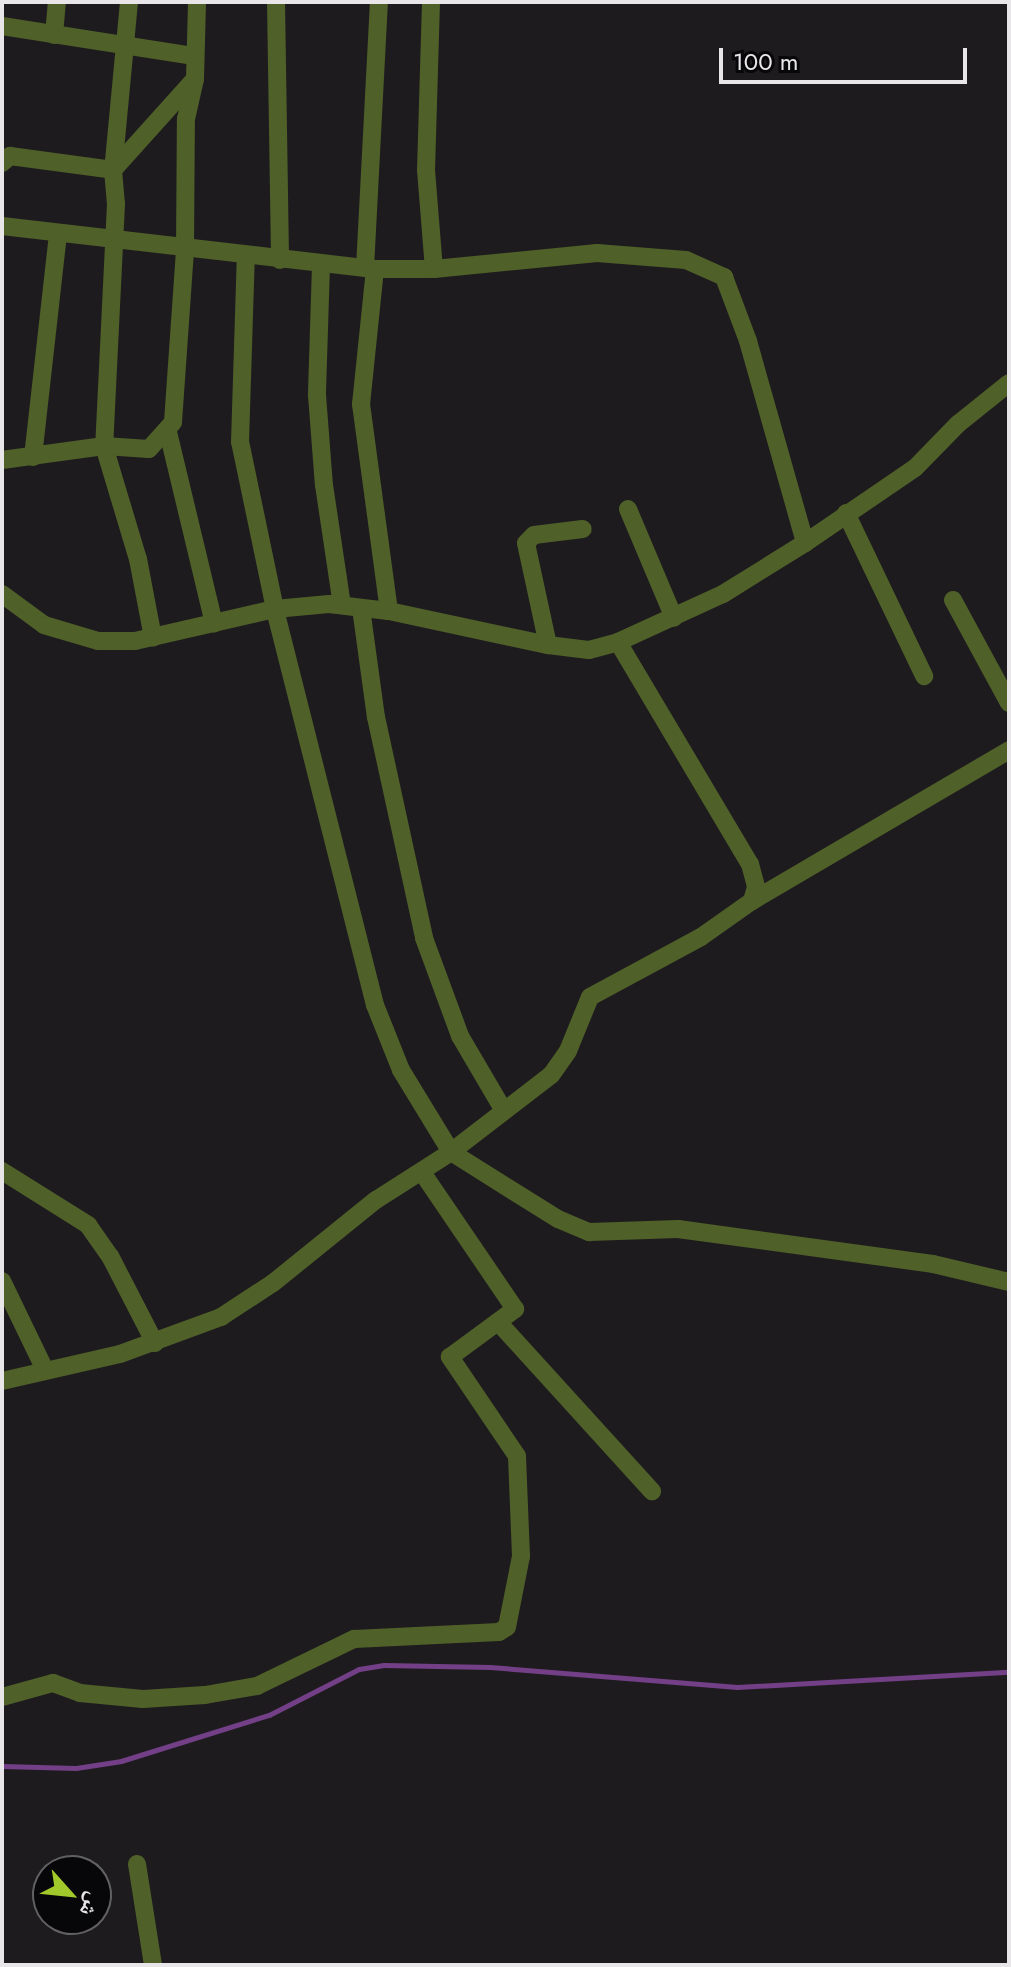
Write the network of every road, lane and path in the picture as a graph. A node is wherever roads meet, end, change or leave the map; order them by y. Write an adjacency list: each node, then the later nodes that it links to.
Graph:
1 (57, 2): 8 (street)
2 (129, 2): 9 (street)
3 (197, 2): 10 (street)
4 (276, 2): 19 (street)
5 (379, 2): 21 (street)
6 (431, 2): 22 (street)
7 (2, 26): 8 (street)
8 (54, 35): 9 (street)
9 (125, 48): 10 (street); 13 (street)
10 (193, 56): 11 (street)
11 (195, 79): 13 (street); 17 (street)
12 (2, 163): 13 (street)
13 (113, 170): 16 (street)
14 (2, 226): 15 (street)
15 (58, 234): 16 (street); 26 (street)
16 (112, 238): 17 (street); 25 (street)
17 (185, 249): 18 (street); 24 (street)
18 (246, 255): 19 (street); 36 (street)
19 (280, 260): 20 (street)
20 (321, 265): 21 (street); 34 (street)
21 (370, 268): 22 (street); 37 (street)
22 (434, 269): 31 (street)
23 (1009, 383): 29 (street)
24 (168, 432): 25 (street); 39 (street)
25 (104, 446): 26 (street); 40 (street)
26 (33, 457): 27 (street)
27 (2, 460)
28 (628, 509): 38 (street)
29 (846, 513): 31 (street); 43 (street)
30 (583, 529): 42 (street)
31 (805, 543): 38 (street)
32 (2, 594): 40 (street)
33 (953, 600): 44 (street)
34 (342, 605): 35 (street); 36 (street)
35 (361, 608): 37 (street); 47 (street)
36 (275, 609): 39 (street); 48 (street)
37 (389, 611): 42 (street)
38 (674, 618): 41 (street)
39 (214, 624): 40 (street)
40 (153, 638)
41 (618, 642): 42 (street); 46 (street)
42 (548, 645)
43 (924, 676)
44 (1009, 703)
45 (1009, 750): 46 (street)
46 (752, 901): 47 (street)
47 (504, 1111): 48 (street)
48 (451, 1152): 50 (street); 52 (street)
49 (2, 1171): 54 (street)
50 (422, 1172): 53 (street); 54 (street)
51 (2, 1281): 55 (street)
52 (1009, 1282)
53 (498, 1322): 57 (street); 58 (street)
54 (155, 1343): 55 (street)
55 (44, 1368): 56 (street)
56 (2, 1381)
57 (652, 1491)
58 (2, 1697)
59 (137, 1864): 60 (street)
60 (153, 1965)

